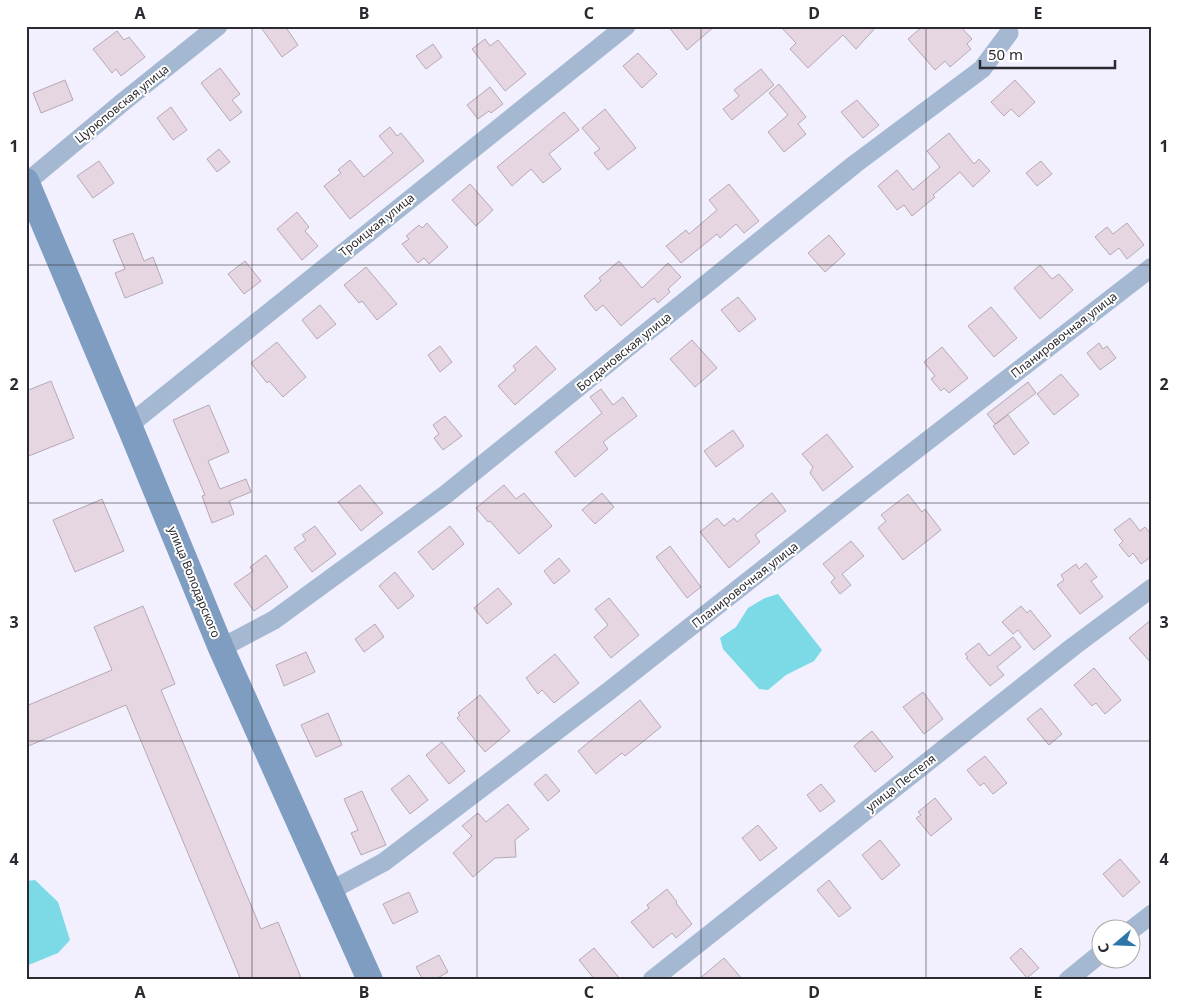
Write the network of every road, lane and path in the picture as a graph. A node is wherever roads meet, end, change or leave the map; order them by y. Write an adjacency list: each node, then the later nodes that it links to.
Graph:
1 (218, 26): 4 (street, Цурюповская улица)
2 (626, 26): 6 (street, Троицкая улица)
3 (1009, 33): 8 (street, Богдановская улица)
4 (27, 182): 6 (main road, улица Володарского)
5 (1152, 267): 9 (street, Планировочная улица)
6 (130, 425): 8 (main road, улица Володарского)
7 (1152, 588): 14 (street, улица Пестеля)
8 (221, 648): 9 (main road, улица Володарского)
9 (330, 891): 13 (main road, улица Володарского)
10 (1152, 914): 11 (street)
11 (1140, 923)
12 (1090, 962): 15 (street)
13 (370, 980)
14 (652, 980)
15 (1068, 980)

